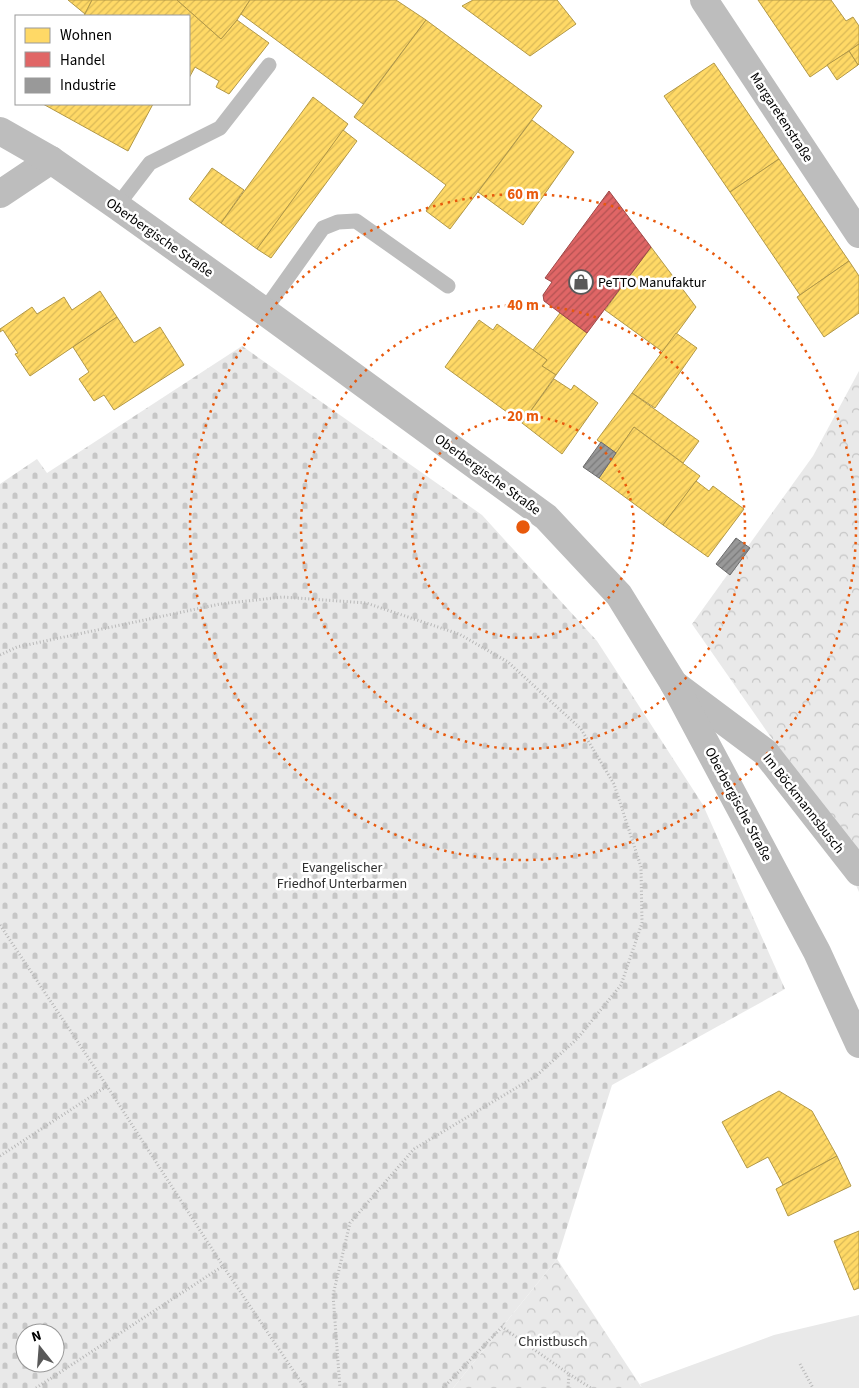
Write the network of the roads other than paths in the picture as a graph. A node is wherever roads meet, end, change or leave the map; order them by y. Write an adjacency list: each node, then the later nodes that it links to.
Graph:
1 (704, 0): 7 (street, Margaretenstraße)
2 (268, 65): 6 (lane)
3 (0, 131): 4 (street, Oberbergische Straße)
4 (51, 160): 5 (street); 6 (street, Oberbergische Straße)
5 (0, 194)
6 (117, 206): 9 (street, Oberbergische Straße)
7 (859, 234)
8 (448, 286): 9 (lane)
9 (264, 311): 10 (street, Oberbergische Straße)
10 (674, 684): 11 (street, Im Böckmannsbusch); 12 (street, Oberbergische Straße)
11 (859, 872)
12 (859, 1044)

